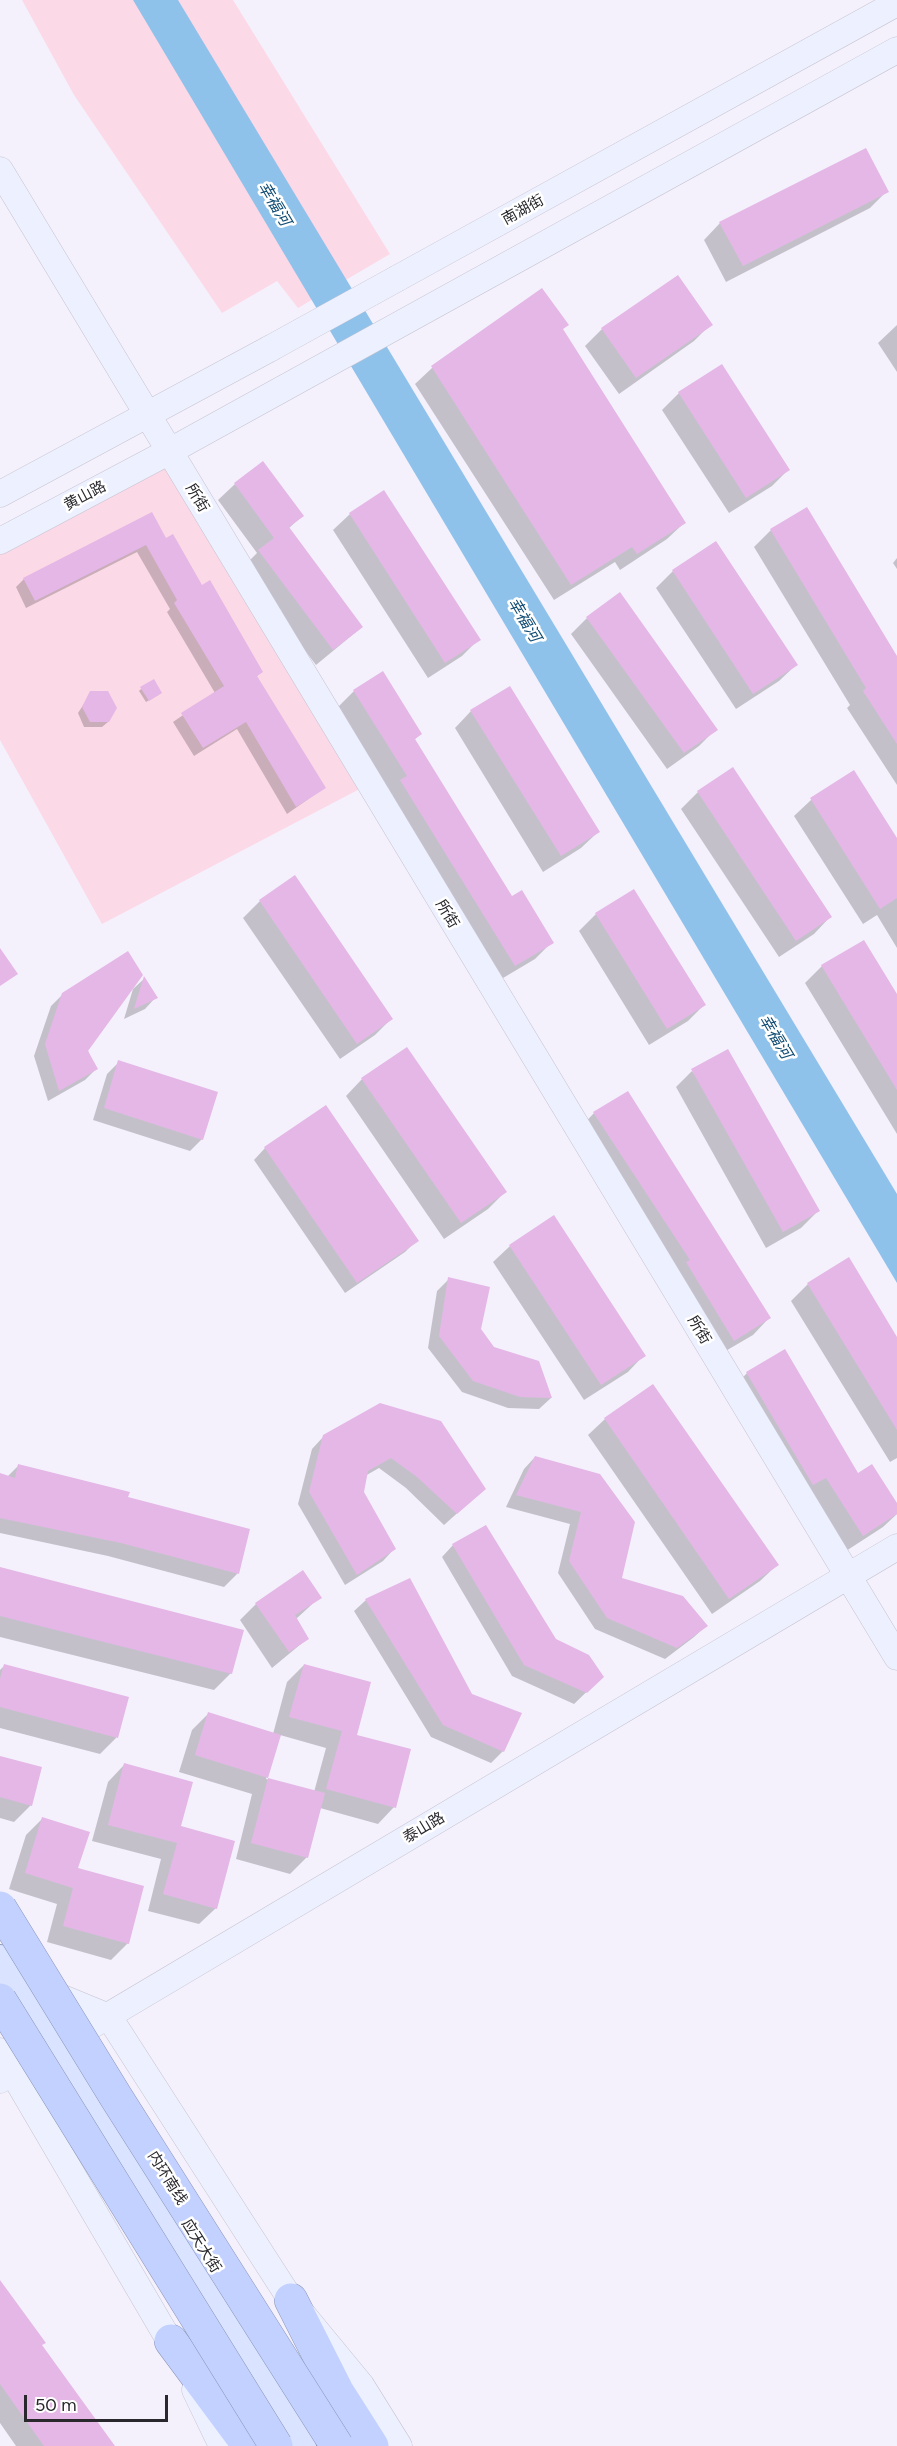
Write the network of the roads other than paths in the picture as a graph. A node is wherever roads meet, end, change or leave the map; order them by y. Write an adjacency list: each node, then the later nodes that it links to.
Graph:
1 (897, 3): 4 (main road, 南湖街, bridge)
2 (897, 50): 5 (main road)
3 (0, 170): 4 (main road, 所街)
4 (148, 416): 5 (main road, 所街); 6 (main road)
5 (170, 452): 7 (main road, 黄山路); 9 (main road, 所街)
6 (0, 494)
7 (0, 541)
8 (897, 1547): 9 (main road, 泰山路)
9 (849, 1576): 10 (main road, 所街); 16 (main road, 泰山路)
10 (897, 1657)
11 (0, 1908): 26 (highway, 内环南线, bridge)
12 (0, 1924): 14 (main road, 应天大街)
13 (0, 1959): 17 (main road, 应天大街)
14 (40, 1989): 16 (main road); 17 (main road, 应天大街)
15 (0, 2000): 23 (highway, bridge)
16 (109, 2017): 17 (main road, 泰山路); 20 (main road)
17 (63, 2044): 19 (main road, 泰山路); 24 (main road, 应天大街); 25 (main road, 应天大街)
18 (0, 2051): 19 (main road)
19 (7, 2077): 21 (main road)
20 (291, 2300): 27 (highway); 28 (main road)
21 (171, 2341): 22 (highway)
22 (238, 2443)
23 (276, 2446)
24 (302, 2446)
25 (327, 2446)
26 (337, 2446)
27 (372, 2446)
28 (399, 2446)

